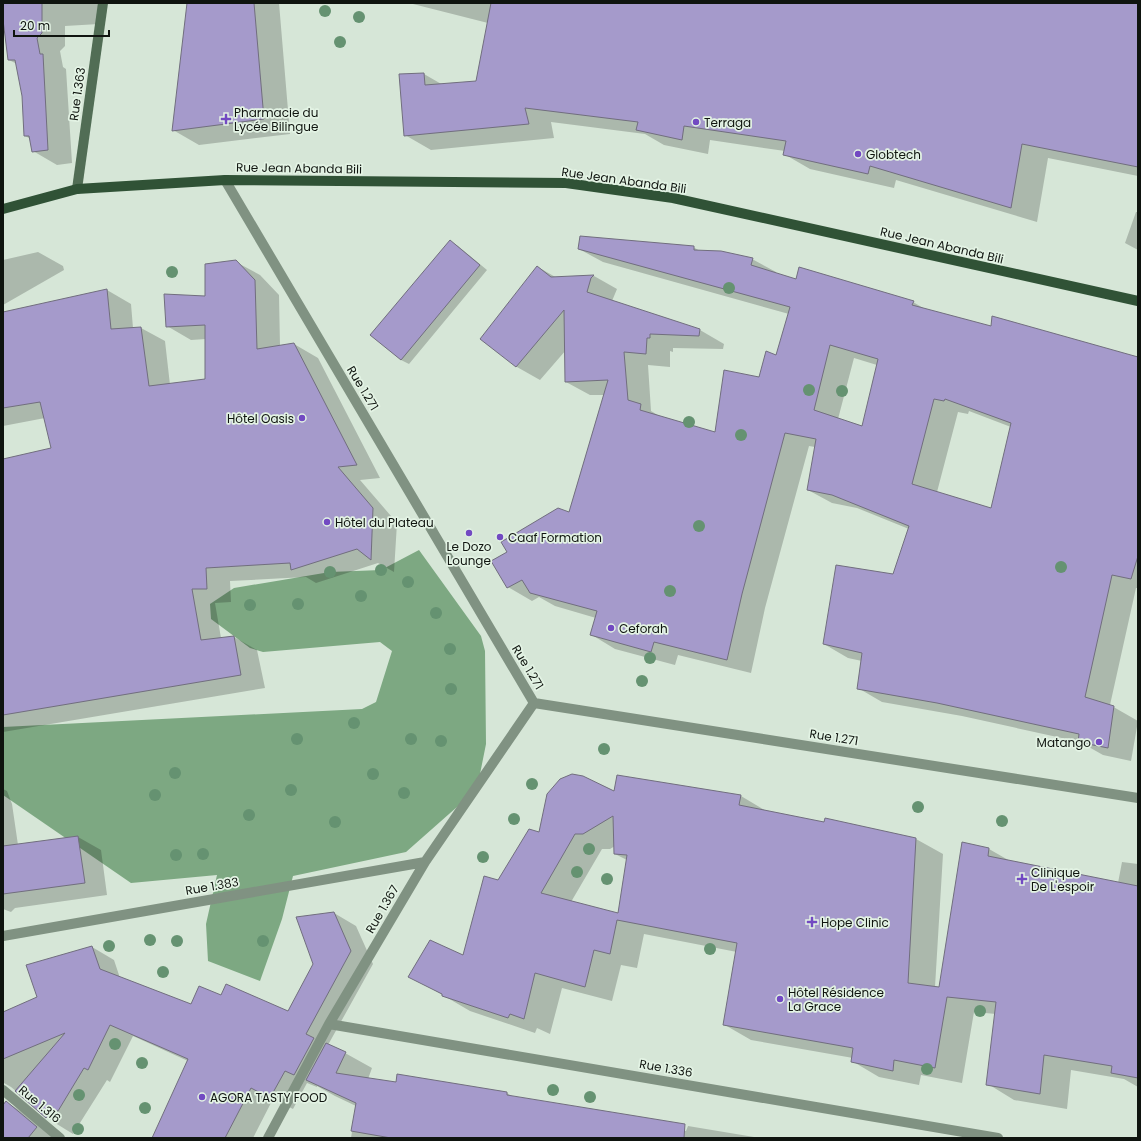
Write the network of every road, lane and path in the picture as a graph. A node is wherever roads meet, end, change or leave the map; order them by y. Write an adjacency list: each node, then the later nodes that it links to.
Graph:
1 (103, 3): 3 (main road, Rue 1.363)
2 (225, 180): 3 (main road, Rue Jean Abanda Bili); 5 (main road, Rue Jean Abanda Bili); 6 (street, Rue 1.271)
3 (77, 189): 4 (main road, Rue Jean Abanda Bili)
4 (3, 209)
5 (1138, 301)
6 (534, 703): 7 (street, Rue 1.271); 8 (street, Rue 1.367)
7 (1138, 798)
8 (425, 862): 9 (street, Rue 1.383); 10 (street, Rue 1.367)
9 (3, 936)
10 (329, 1024): 13 (street, Rue 1.367); 14 (street, Rue 1.336)
11 (3, 1090): 12 (street, Rue 1.316)
12 (60, 1138)
13 (268, 1138)
14 (998, 1138)

